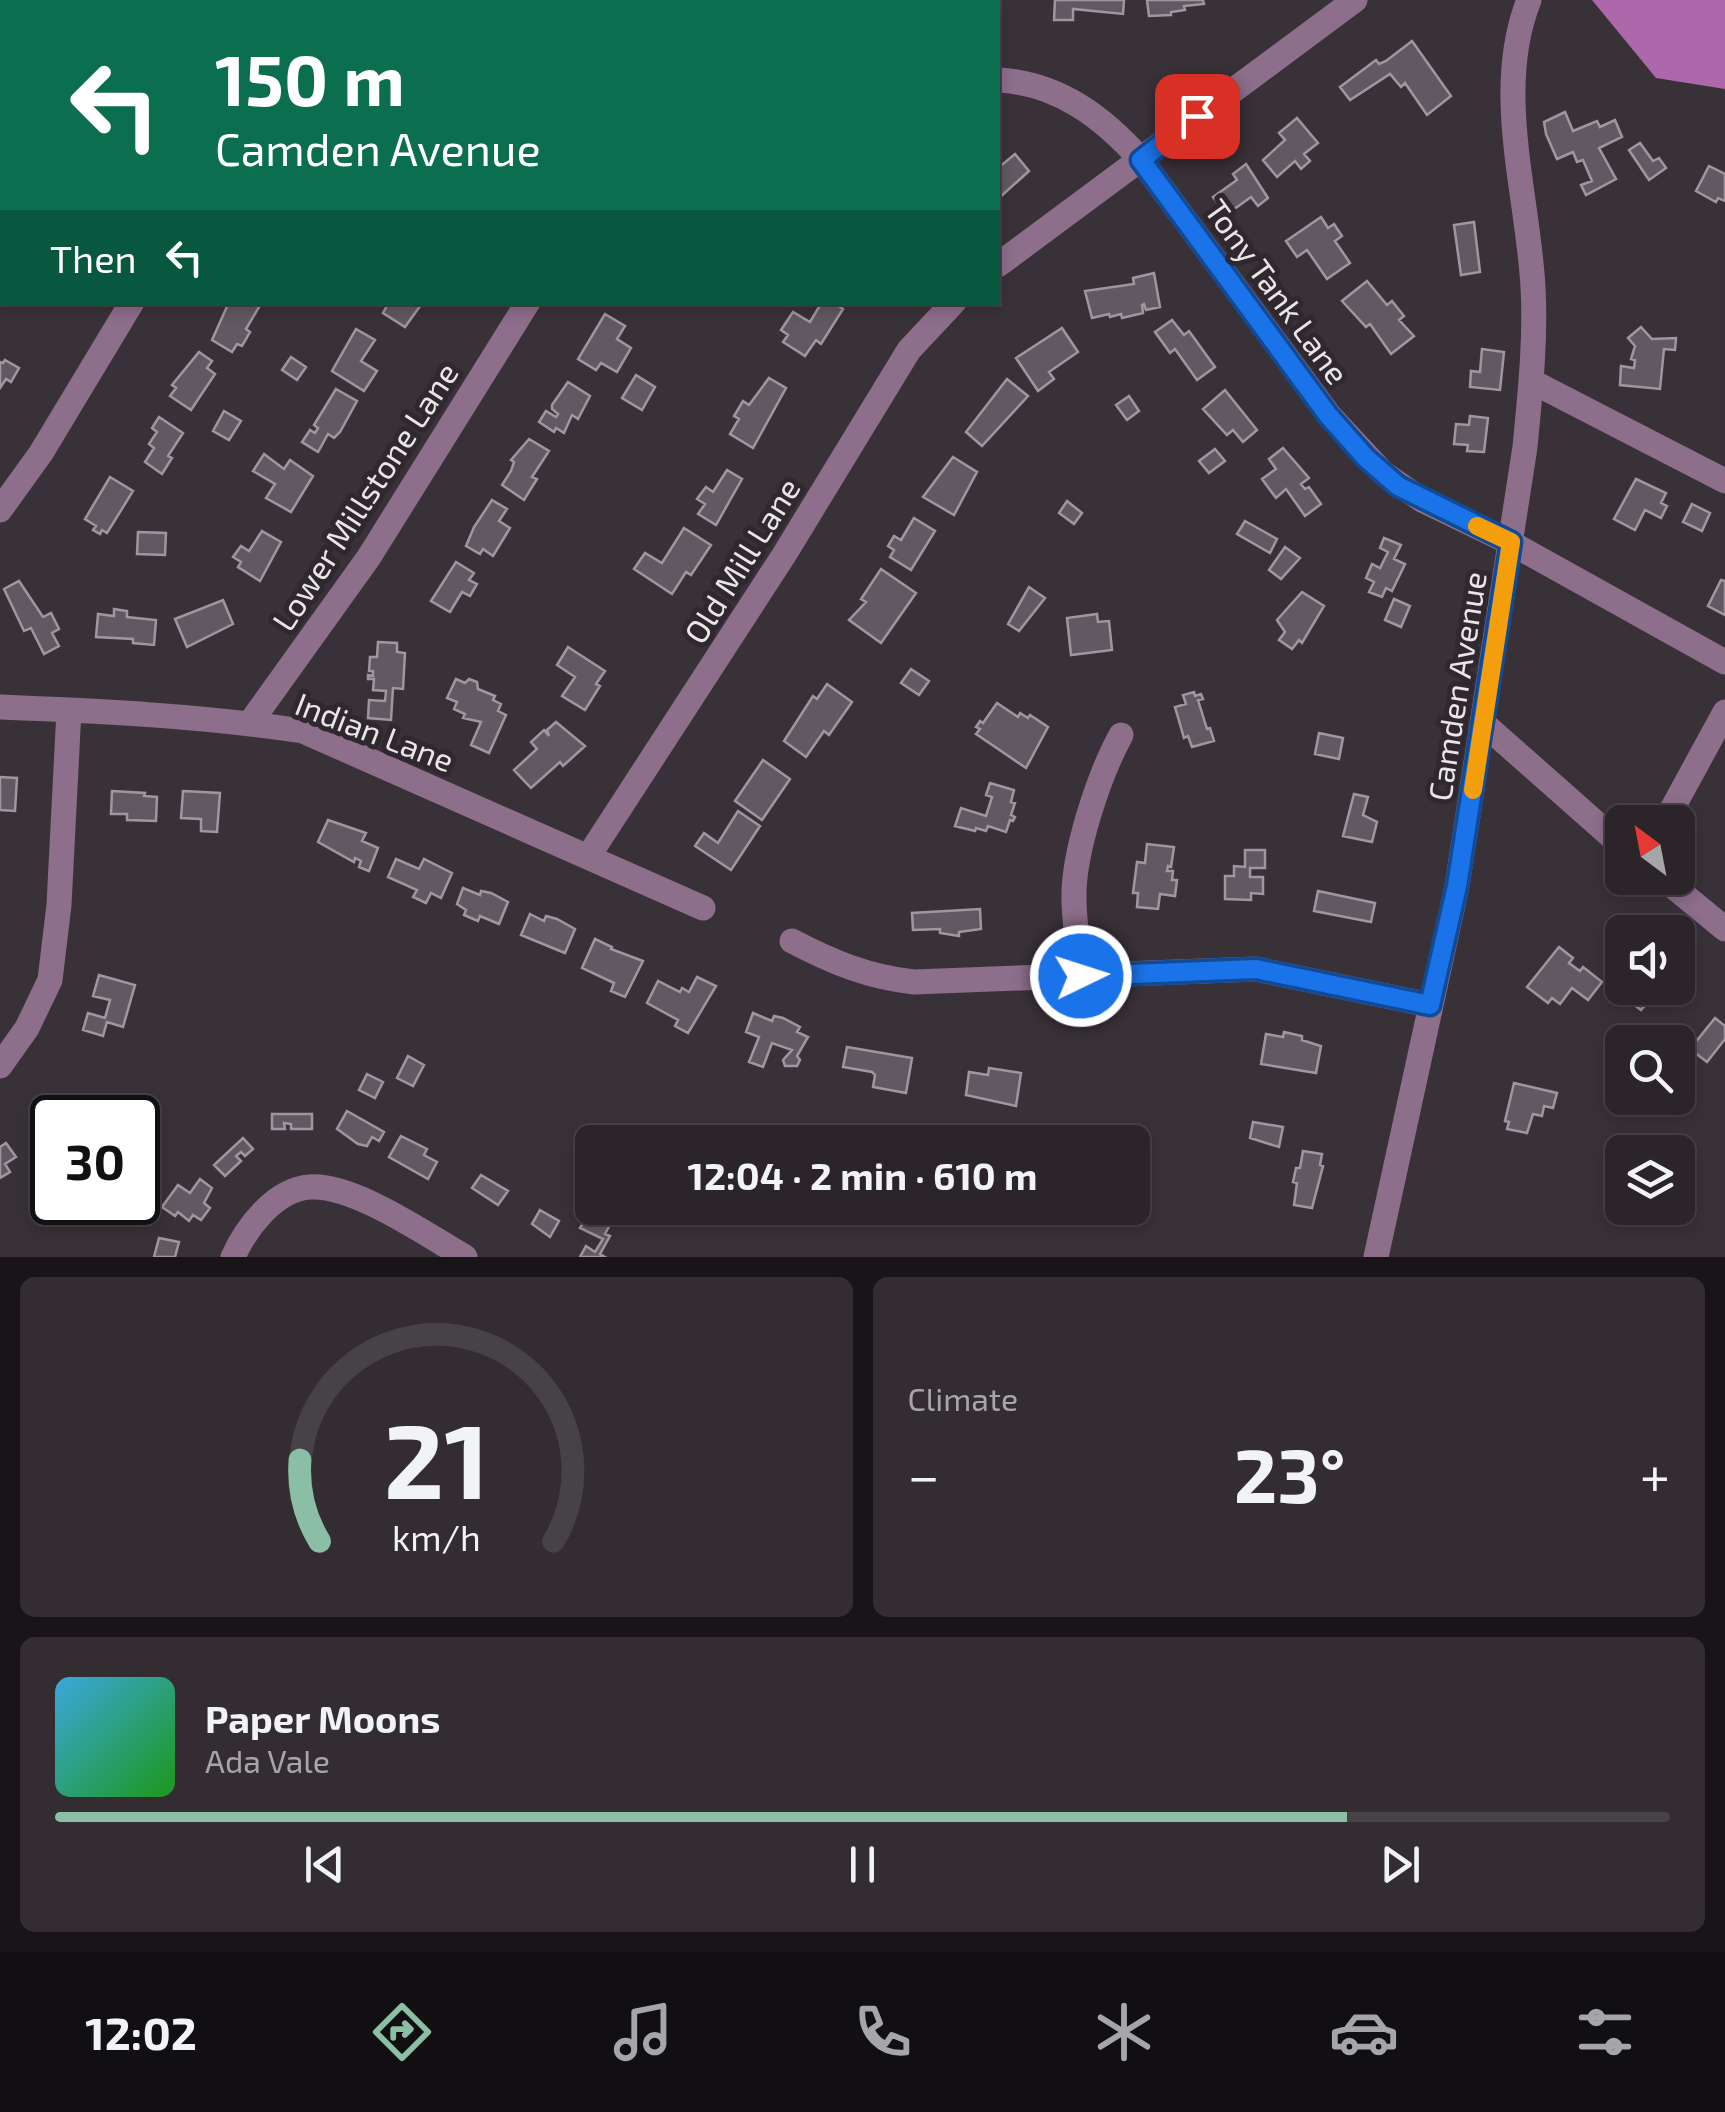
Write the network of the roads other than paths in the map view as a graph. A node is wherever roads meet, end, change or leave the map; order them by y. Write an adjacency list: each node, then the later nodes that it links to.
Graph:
1 (1356, 0): 4 (street)
2 (1522, 2): 9 (street, Camden Avenue)
3 (1000, 80): 4 (street, Tony Tank Lane)
4 (1141, 160): 5 (street); 12 (street, Tony Tank Lane)
5 (1000, 264)
6 (130, 305): 11 (street)
7 (526, 305): 17 (street, Lower Millstone Lane)
8 (951, 305): 22 (street, Old Mill Lane)
9 (1531, 381): 10 (street); 12 (street, Camden Avenue)
10 (1725, 482)
11 (0, 510)
12 (1511, 542): 13 (street, Tony Tank Lane); 18 (street, Camden Avenue)
13 (1725, 662)
14 (0, 707): 15 (street, Indian Lane)
15 (69, 710): 17 (street, Indian Lane); 29 (street)
16 (1725, 712): 20 (street)
17 (250, 723): 22 (street, Indian Lane)
18 (1484, 724): 21 (street); 28 (street, Camden Avenue)
19 (1122, 735): 27 (street)
20 (1674, 805)
21 (1605, 831)
22 (588, 857): 24 (street, Indian Lane)
23 (1683, 895): 25 (street)
24 (703, 908)
25 (1725, 928)
26 (792, 941): 27 (street)
27 (1081, 976): 28 (street)
28 (1430, 1005): 32 (street, Camden Avenue)
29 (0, 1066)
30 (233, 1257): 31 (street)
31 (464, 1257)
32 (1376, 1257)

